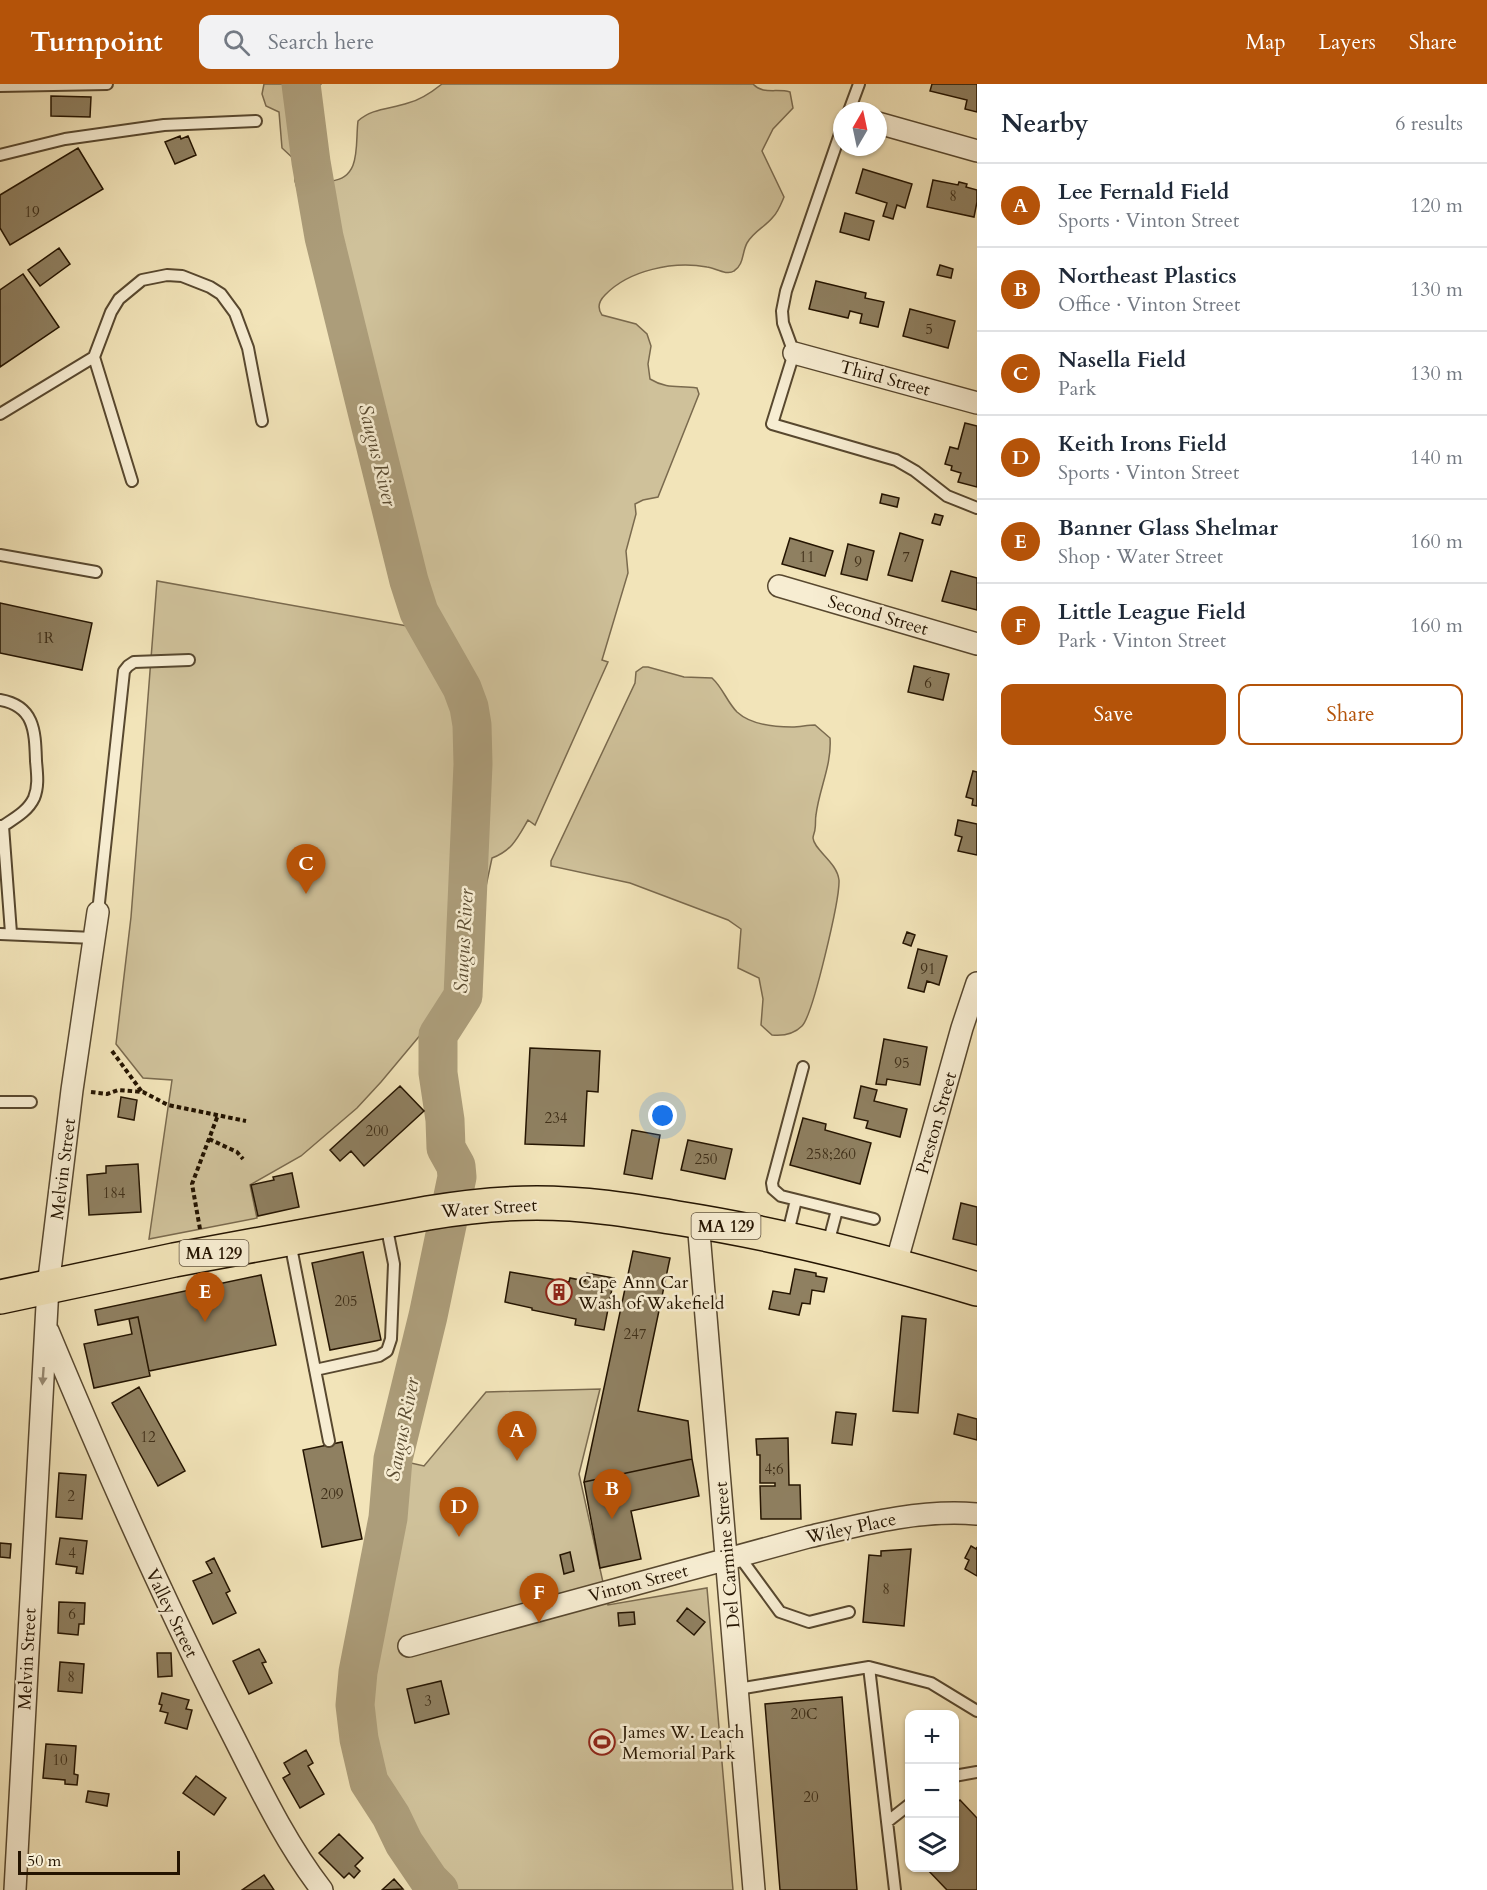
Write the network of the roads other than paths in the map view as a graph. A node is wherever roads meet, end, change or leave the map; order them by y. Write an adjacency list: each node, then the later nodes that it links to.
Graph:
1 (107, 84): 3 (lane)
2 (859, 84): 4 (lane)
3 (0, 86)
4 (852, 102)
5 (256, 121): 9 (lane)
6 (887, 126): 7 (street)
7 (977, 151)
8 (833, 154): 10 (lane)
9 (0, 155)
10 (794, 353): 12 (street, Third Street); 16 (lane)
11 (94, 357): 13 (lane); 14 (lane); 15 (lane)
12 (977, 404)
13 (0, 414)
14 (261, 420)
15 (132, 481)
16 (977, 508)
17 (0, 555): 18 (lane)
18 (96, 572)
19 (778, 586): 20 (street, Second Street)
20 (977, 644)
21 (189, 660): 24 (lane)
22 (0, 700): 23 (lane)
23 (2, 826): 25 (lane)
24 (98, 912): 26 (street, Melvin Street)
25 (5, 934): 26 (lane)
26 (94, 938): 40 (street, Melvin Street)
27 (977, 983): 39 (street, Preston Street)
28 (803, 1067): 31 (lane)
29 (0, 1102): 30 (lane)
30 (31, 1102)
31 (796, 1200): 32 (lane); 36 (lane)
32 (837, 1210): 33 (lane); 38 (lane)
33 (874, 1219)
34 (385, 1221): 35 (main road, Water Street / MA 129); 37 (main road, Water Street / MA 129); 44 (lane)
35 (698, 1221): 36 (main road, Water Street / MA 129); 49 (street, Del Carmine Street)
36 (787, 1237): 38 (main road, Water Street / MA 129)
37 (289, 1239): 40 (main road, Water Street / MA 129); 44 (lane)
38 (828, 1247): 39 (main road, Water Street / MA 129)
39 (896, 1264): 41 (main road, Water Street / MA 129)
40 (48, 1287): 42 (main road, Water Street / MA 129); 43 (street, Melvin Street)
41 (977, 1289)
42 (0, 1297)
43 (46, 1325): 45 (street, Valley Street); 46 (street, Melvin Street, one-way to 46)
44 (315, 1370): 47 (lane)
45 (76, 1397): 46 (street, Melvin Street); 60 (street, Valley Street)
46 (40, 1428): 59 (street, Melvin Street)
47 (330, 1441)
48 (977, 1514): 49 (street, Wiley Place)
49 (733, 1557): 50 (lane); 51 (street, Vinton Street); 53 (street, Del Carmine Street)
50 (849, 1612)
51 (409, 1646)
52 (869, 1667): 53 (lane); 54 (lane); 58 (lane)
53 (738, 1689): 61 (street, Del Carmine Street)
54 (977, 1710)
55 (977, 1772): 56 (lane)
56 (959, 1775)
57 (905, 1807): 58 (lane)
58 (887, 1822): 62 (lane)
59 (15, 1890)
60 (321, 1890)
61 (754, 1890)
62 (895, 1890)

